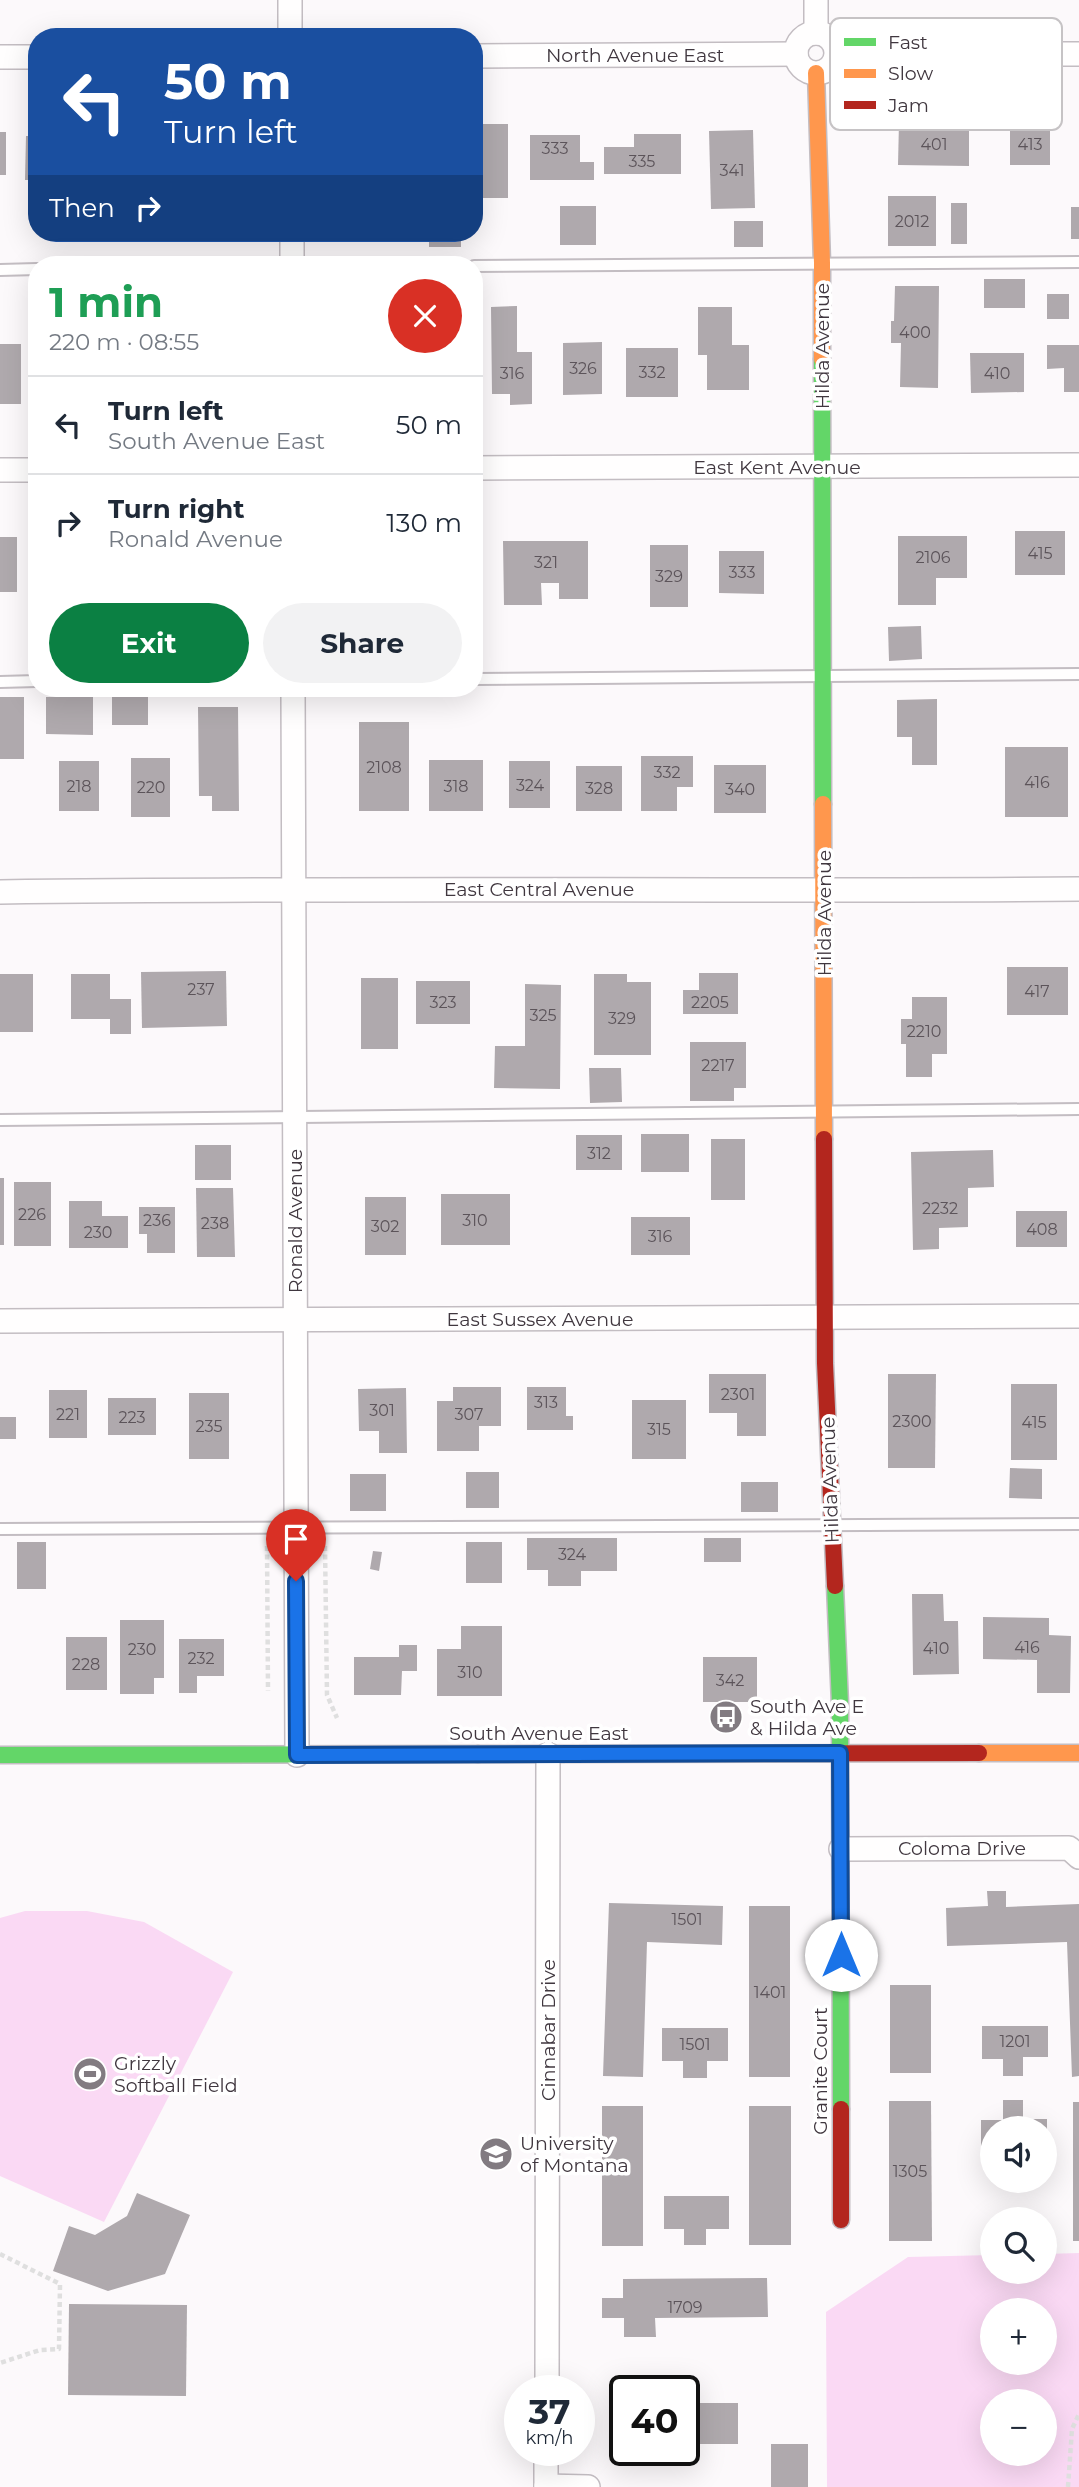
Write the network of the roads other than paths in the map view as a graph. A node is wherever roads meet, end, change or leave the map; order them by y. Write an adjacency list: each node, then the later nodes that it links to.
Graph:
1 (290, 0): 3 (street)
2 (816, 0): 4 (street)
3 (290, 28)
4 (816, 33): 5 (street); 6 (street)
5 (830, 38)
6 (796, 54): 7 (street, North Avenue East); 11 (street)
7 (483, 56)
8 (0, 57): 9 (street)
9 (28, 57)
10 (830, 67): 11 (street)
11 (816, 73): 13 (street, Hilda Avenue)
12 (1079, 262): 13 (lane)
13 (821, 264): 14 (lane); 18 (street, Hilda Avenue)
14 (483, 266)
15 (28, 269): 16 (lane)
16 (0, 270)
17 (1079, 465): 18 (street, East Kent Avenue)
18 (822, 466): 19 (street, East Kent Avenue); 23 (street, Hilda Avenue)
19 (483, 468)
20 (0, 470): 21 (street)
21 (28, 470)
22 (1079, 674): 23 (lane)
23 (822, 676): 24 (lane); 30 (street, Hilda Avenue)
24 (483, 679)
25 (28, 681): 26 (lane)
26 (0, 682)
27 (293, 697): 28 (street, Ronald Avenue)
28 (294, 888): 30 (street, East Central Avenue); 31 (street, East Central Avenue); 34 (street, Ronald Avenue)
29 (1079, 889): 30 (street, East Central Avenue)
30 (823, 891): 33 (street, Hilda Avenue)
31 (0, 892)
32 (1079, 1109): 33 (lane)
33 (825, 1110): 34 (lane); 37 (street, Hilda Avenue)
34 (295, 1118): 35 (lane); 38 (street, Ronald Avenue)
35 (0, 1120)
36 (1079, 1316): 37 (street, East Sussex Avenue)
37 (825, 1318): 38 (street, East Sussex Avenue); 41 (street, Hilda Avenue)
38 (296, 1320): 39 (street, East Sussex Avenue); 42 (street, Ronald Avenue)
39 (0, 1321)
40 (1079, 1524): 41 (lane)
41 (831, 1527): 42 (lane); 44 (street, Hilda Avenue)
42 (296, 1528): 43 (lane); 48 (street, Ronald Avenue)
43 (0, 1529)
44 (840, 1753): 45 (street, South Avenue East); 46 (street, South Avenue East); 49 (street, Granite Court)
45 (1079, 1753)
46 (548, 1754): 48 (street, South Avenue East); 52 (street, Cinnabar Drive)
47 (0, 1755): 48 (street, South Avenue East)
48 (297, 1755)
49 (841, 1849): 50 (street, Coloma Drive); 51 (street, Granite Court)
50 (1079, 1857)
51 (841, 2220)
52 (547, 2375)
53 (546, 2466): 54 (street)
54 (546, 2486): 55 (street)
55 (588, 2487)

